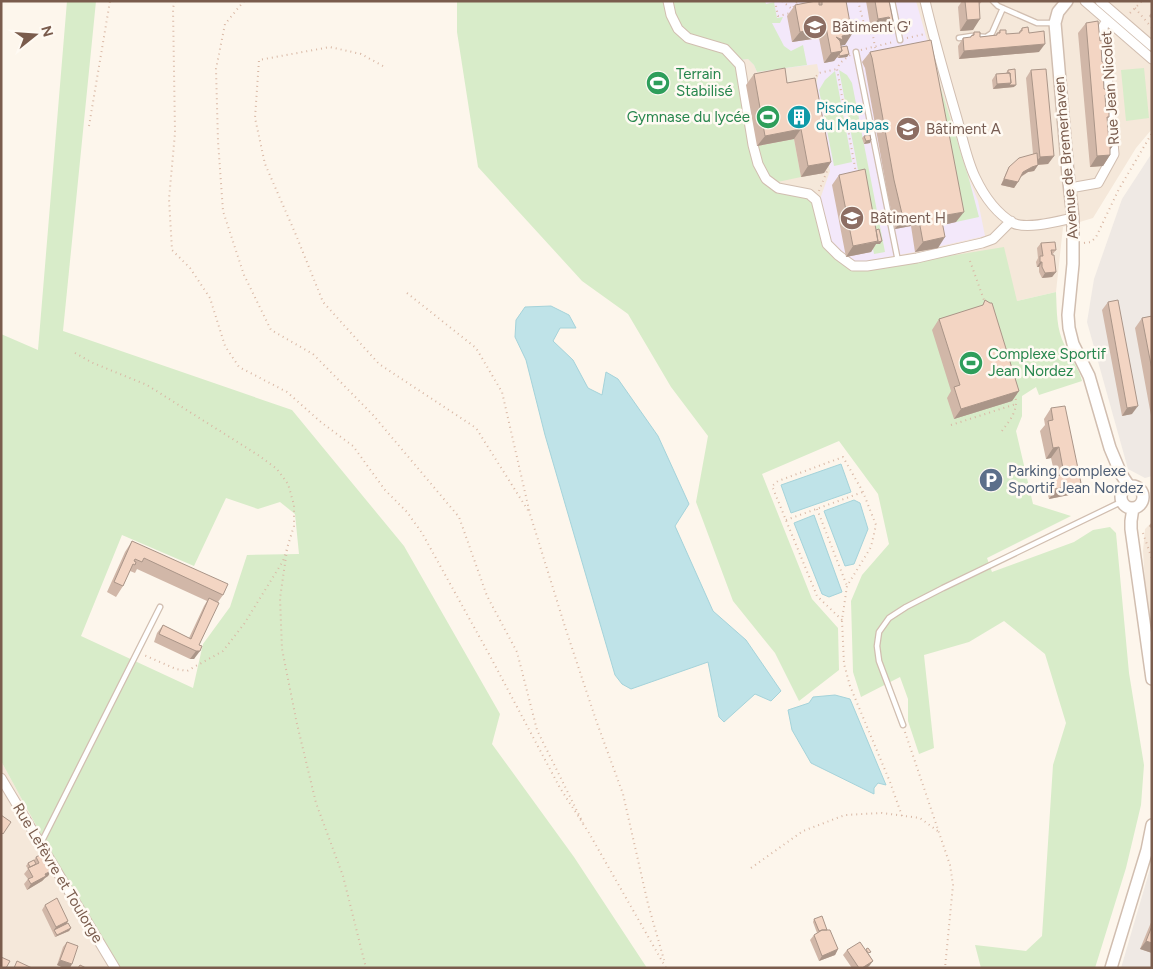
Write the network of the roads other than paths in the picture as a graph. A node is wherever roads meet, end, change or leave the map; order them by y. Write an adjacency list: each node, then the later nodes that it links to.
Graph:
1 (668, 1): 19 (street)
2 (892, 1): 12 (lane)
3 (925, 1): 18 (street)
4 (993, 1): 8 (lane)
5 (1067, 1): 10 (street)
6 (1085, 1): 9 (street)
7 (1100, 1): 13 (street)
8 (1004, 8): 10 (lane); 11 (lane)
9 (1107, 20): 15 (street); 16 (street, Rue Jean Nicolet)
10 (1055, 23): 16 (street, Avenue de Bremerhaven)
11 (959, 38)
12 (900, 40)
13 (1152, 46)
14 (856, 52): 19 (lane)
15 (1152, 60)
16 (1070, 188): 17 (street, Avenue de Bremerhaven)
17 (1073, 218): 18 (street); 20 (street, Avenue de Bremerhaven)
18 (1011, 221): 19 (street)
19 (898, 261)
20 (1129, 486): 21 (street); 22 (street)
21 (1147, 491): 23 (street)
22 (1121, 502): 23 (street); 27 (lane)
23 (1133, 508): 25 (street)
24 (160, 607): 30 (lane)
25 (1151, 662): 26 (street)
26 (1152, 679)
27 (903, 725)
28 (1, 778): 30 (street, Rue Lefèvre et Toulorge)
29 (1152, 825): 32 (street)
30 (41, 843): 31 (street, Rue Lefèvre et Toulorge)
31 (115, 968)
32 (1111, 968)

